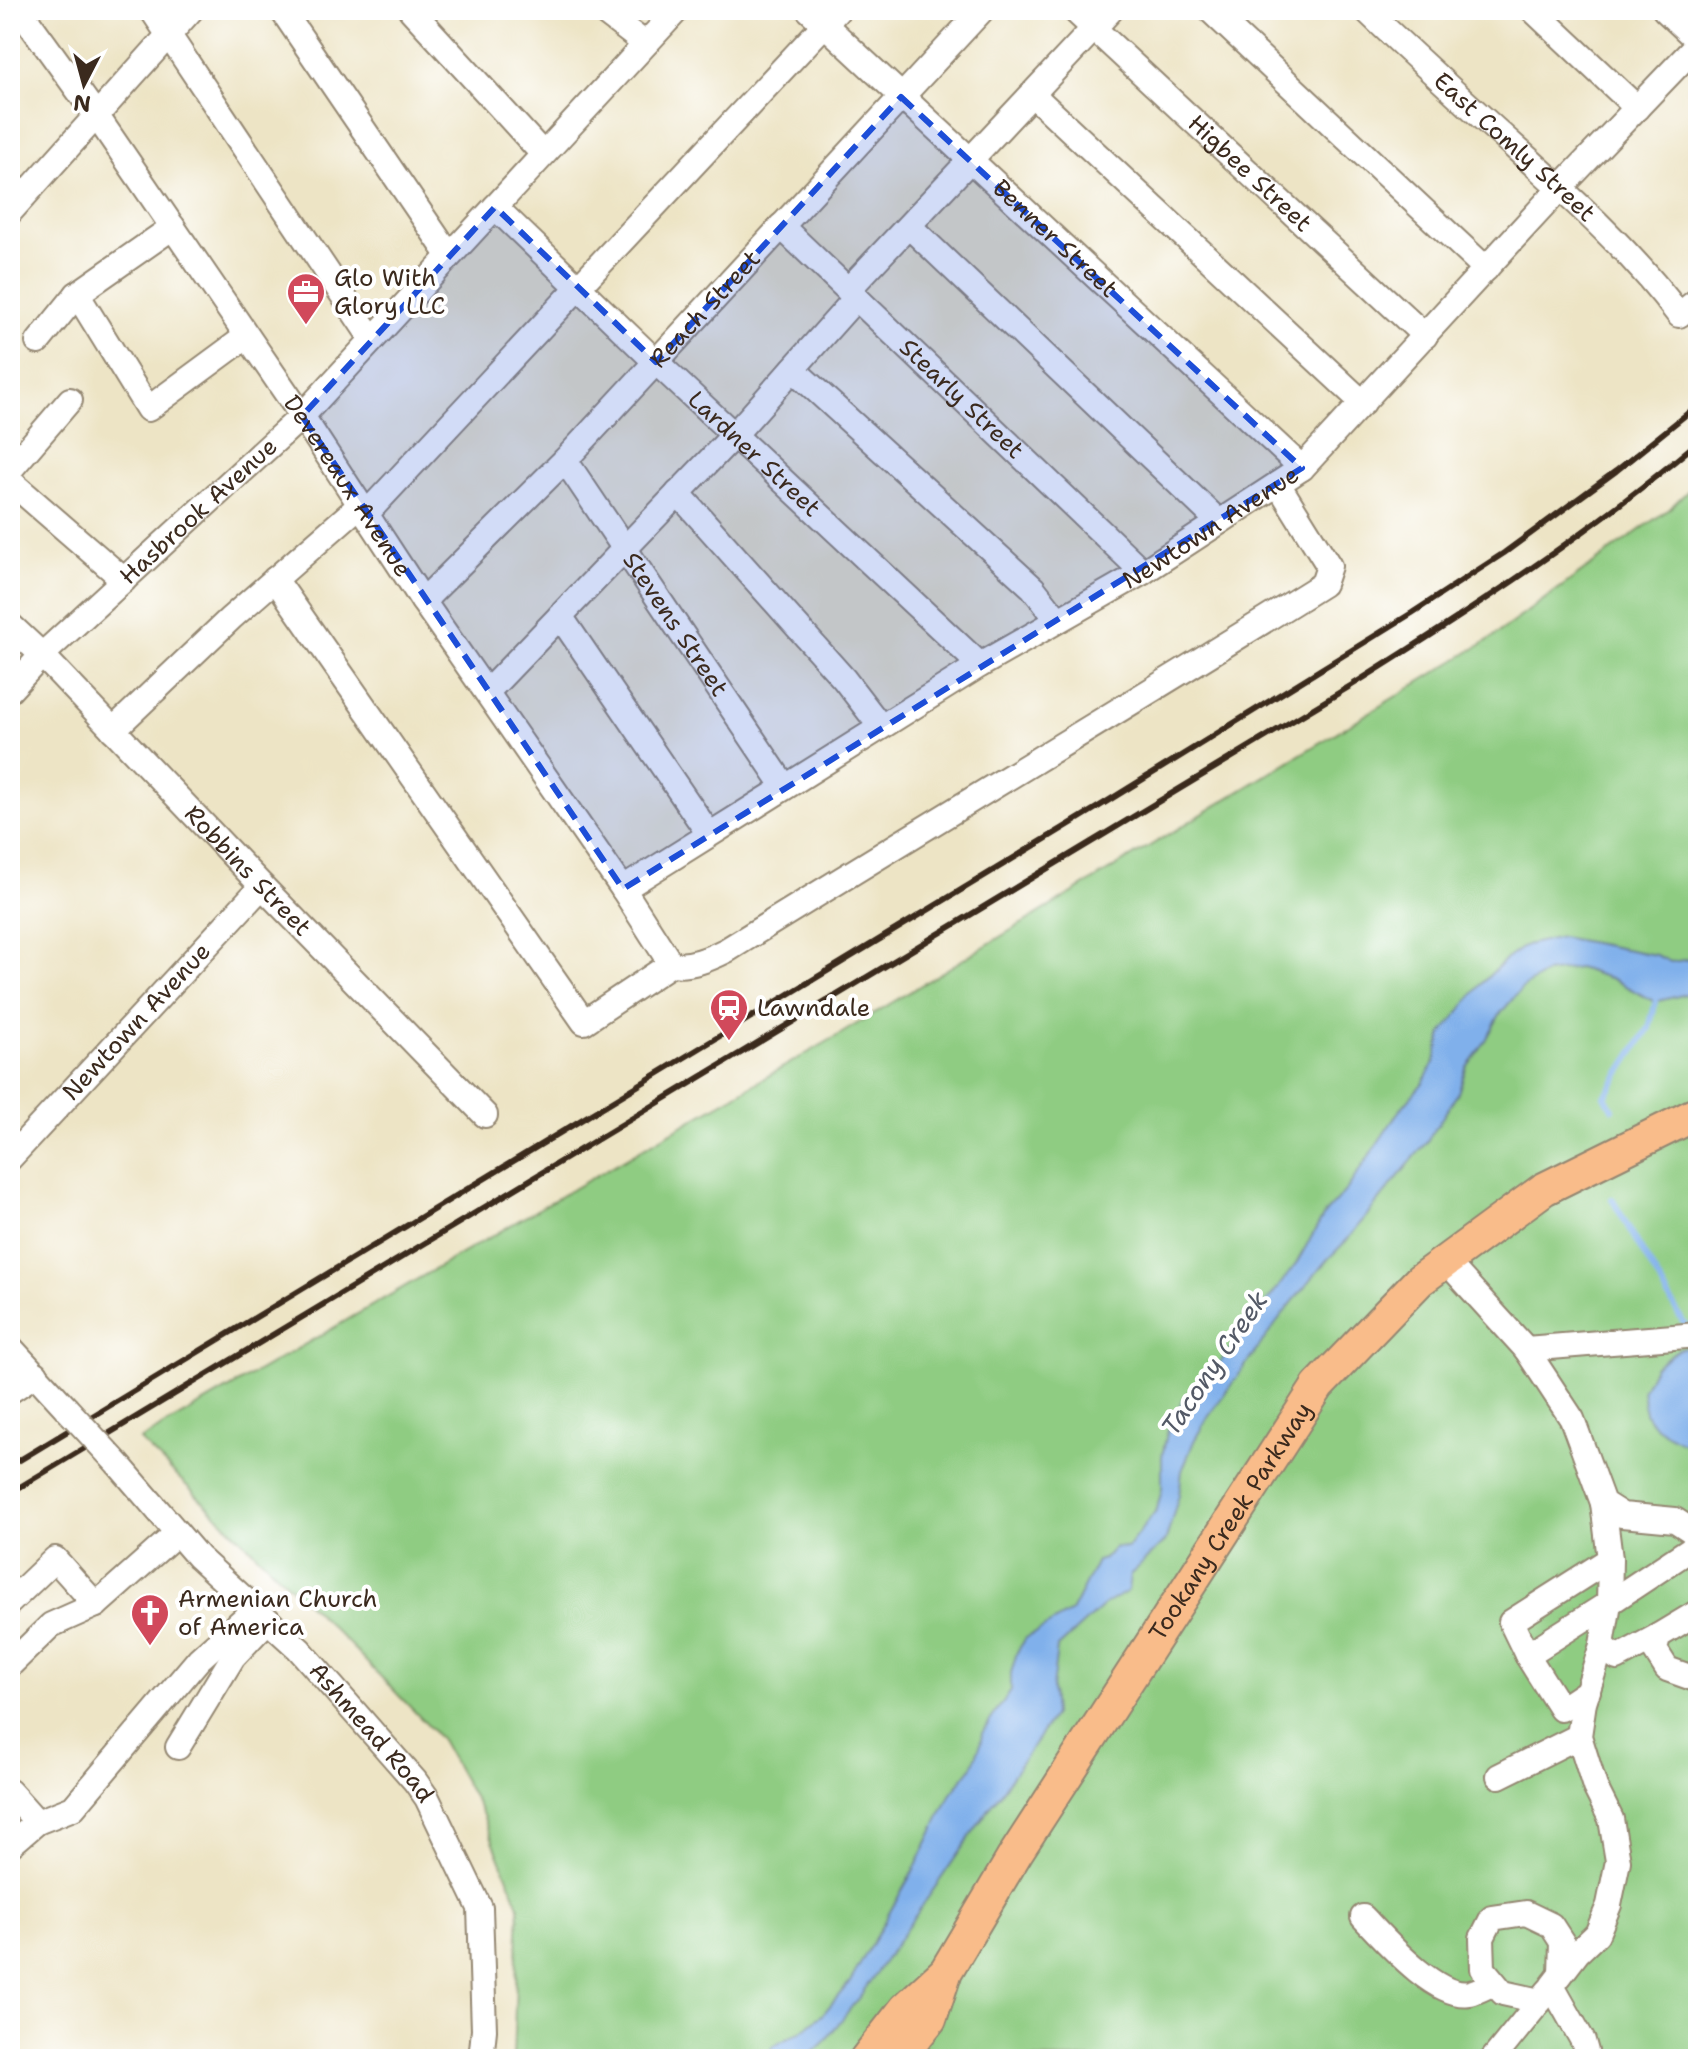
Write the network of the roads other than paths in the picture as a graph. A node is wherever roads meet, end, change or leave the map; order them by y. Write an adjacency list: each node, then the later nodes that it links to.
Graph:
1 (20, 10): 23 (street, Devereaux Avenue)
2 (152, 10): 17 (street)
3 (191, 10): 17 (street)
4 (282, 10): 32 (street)
5 (411, 10): 24 (street)
6 (601, 10): 18 (street)
7 (677, 10): 18 (street, Hasbrook Avenue)
8 (982, 10): 21 (street, Reach Street)
9 (1074, 10): 16 (street, Higbee Street)
10 (1111, 10): 16 (street)
11 (1210, 10): 33 (street)
12 (1366, 10): 26 (street, East Comly Street)
13 (1533, 10): 22 (street)
14 (1665, 10): 19 (street)
15 (824, 15): 21 (street, Benner Street); 34 (street)
16 (1094, 29): 20 (street); 39 (street, Higbee Street)
17 (169, 34): 23 (street); 40 (street)
18 (644, 43): 24 (street, Hasbrook Avenue)
19 (1698, 43): 22 (street, Newtown Avenue)
20 (1033, 95): 25 (street); 45 (street)
21 (901, 97): 25 (street, Benner Street); 29 (street, Reach Street)
22 (1637, 108): 26 (street, Newtown Avenue)
23 (96, 115): 28 (street); 31 (street, Devereaux Avenue)
24 (543, 154): 27 (street, Hasbrook Avenue)
25 (970, 162): 30 (street); 49 (street, Benner Street)
26 (1560, 188): 33 (street, Newtown Avenue); 37 (street, East Comly Street)
27 (495, 207): 32 (street, Hasbrook Avenue); 34 (street, Lardner Street)
28 (10, 212)
29 (781, 226): 36 (street, Stearly Street); 42 (street, Reach Street)
30 (909, 226): 36 (street); 55 (street)
31 (173, 227): 35 (street); 38 (street, Devereaux Avenue)
32 (449, 255): 40 (street, Hasbrook Avenue)
33 (1486, 269): 39 (street, Newtown Avenue)
34 (579, 288): 42 (street, Lardner Street); 54 (street)
35 (77, 294): 38 (street); 41 (street)
36 (852, 294): 43 (street); 57 (street, Stearly Street)
37 (1698, 300)
38 (247, 336): 46 (street, Devereaux Avenue)
39 (1425, 336): 45 (street, Newtown Avenue)
40 (372, 339): 46 (street, Hasbrook Avenue)
41 (38, 342)
42 (656, 362): 47 (street, Lardner Street); 48 (street, Reach Street)
43 (793, 369): 47 (street); 62 (street)
44 (70, 400): 50 (street)
45 (1363, 403): 49 (street, Newtown Avenue)
46 (302, 416): 54 (street, Devereaux Avenue); 59 (street, Hasbrook Avenue)
47 (734, 435): 53 (street); 65 (street, Lardner Street)
48 (565, 460): 56 (street, Stevens Street); 60 (street, Reach Street)
49 (1302, 468): 52 (street, Newtown Avenue)
50 (10, 470)
51 (10, 481): 59 (street)
52 (1278, 484): 55 (street, Newtown Avenue); 74 (street)
53 (678, 493): 56 (street); 68 (street)
54 (363, 510): 58 (street); 60 (street, Devereaux Avenue)
55 (1219, 522): 57 (street, Newtown Avenue)
56 (624, 549): 61 (street); 70 (street, Stevens Street)
57 (1143, 572): 62 (street, Newtown Avenue)
58 (275, 579): 69 (street); 74 (street)
59 (124, 580): 64 (street, Hasbrook Avenue)
60 (423, 601): 67 (street, Devereaux Avenue)
61 (560, 616): 67 (street); 71 (street)
62 (1058, 620): 65 (street, Newtown Avenue)
63 (10, 625): 64 (street, Robbins Street)
64 (42, 655): 66 (street, Hasbrook Avenue); 69 (street, Robbins Street)
65 (980, 665): 68 (street, Newtown Avenue)
66 (10, 690)
67 (487, 692): 73 (street, Devereaux Avenue)
68 (881, 727): 70 (street, Newtown Avenue)
69 (113, 730): 72 (street, Robbins Street)
70 (785, 787): 71 (street, Newtown Avenue)
71 (709, 834): 73 (street, Newtown Avenue)
72 (262, 886): 76 (street, Robbins Street); 77 (street, Newtown Avenue)
73 (623, 889): 74 (street, Devereaux Avenue)
74 (671, 964)
75 (1698, 1113): 78 (main road, Tookany Creek Parkway)
76 (485, 1115)
77 (10, 1158)
78 (1446, 1261): 81 (street); 107 (main road, Tookany Creek Parkway)
79 (1698, 1335): 81 (street)
80 (10, 1347): 82 (street, Ashmead Road)
81 (1526, 1349): 84 (street)
82 (36, 1374): 83 (street); 85 (street, Ashmead Road, bridge)
83 (10, 1391)
84 (1603, 1503): 86 (street); 88 (street)
85 (177, 1533): 91 (street); 93 (street, Ashmead Road)
86 (1698, 1535)
87 (1698, 1544): 90 (street)
88 (1610, 1559): 90 (street); 96 (street)
89 (10, 1602): 91 (street)
90 (1609, 1603): 95 (street); 96 (street)
91 (96, 1605): 97 (street)
92 (1698, 1612): 94 (street)
93 (261, 1615): 101 (street); 104 (street); 110 (street, Ashmead Road)
94 (1658, 1636): 95 (street); 98 (street)
95 (1602, 1645): 99 (street)
96 (1527, 1655): 99 (street)
97 (10, 1665)
98 (1698, 1680)
99 (1588, 1691): 100 (street)
100 (1579, 1736): 102 (street); 109 (street)
101 (178, 1747)
102 (1499, 1776)
103 (10, 1792): 104 (street)
104 (37, 1822): 105 (street)
105 (10, 1845)
106 (1363, 1917): 108 (street)
107 (946, 1971): 111 (main road); 112 (main road, Tookany Creek Parkway)
108 (1494, 1983): 109 (street); 109 (street)
109 (1551, 1987): 113 (street); 114 (street)
110 (481, 2059)
111 (866, 2059)
112 (898, 2059)
113 (1493, 2059)
114 (1588, 2059)

